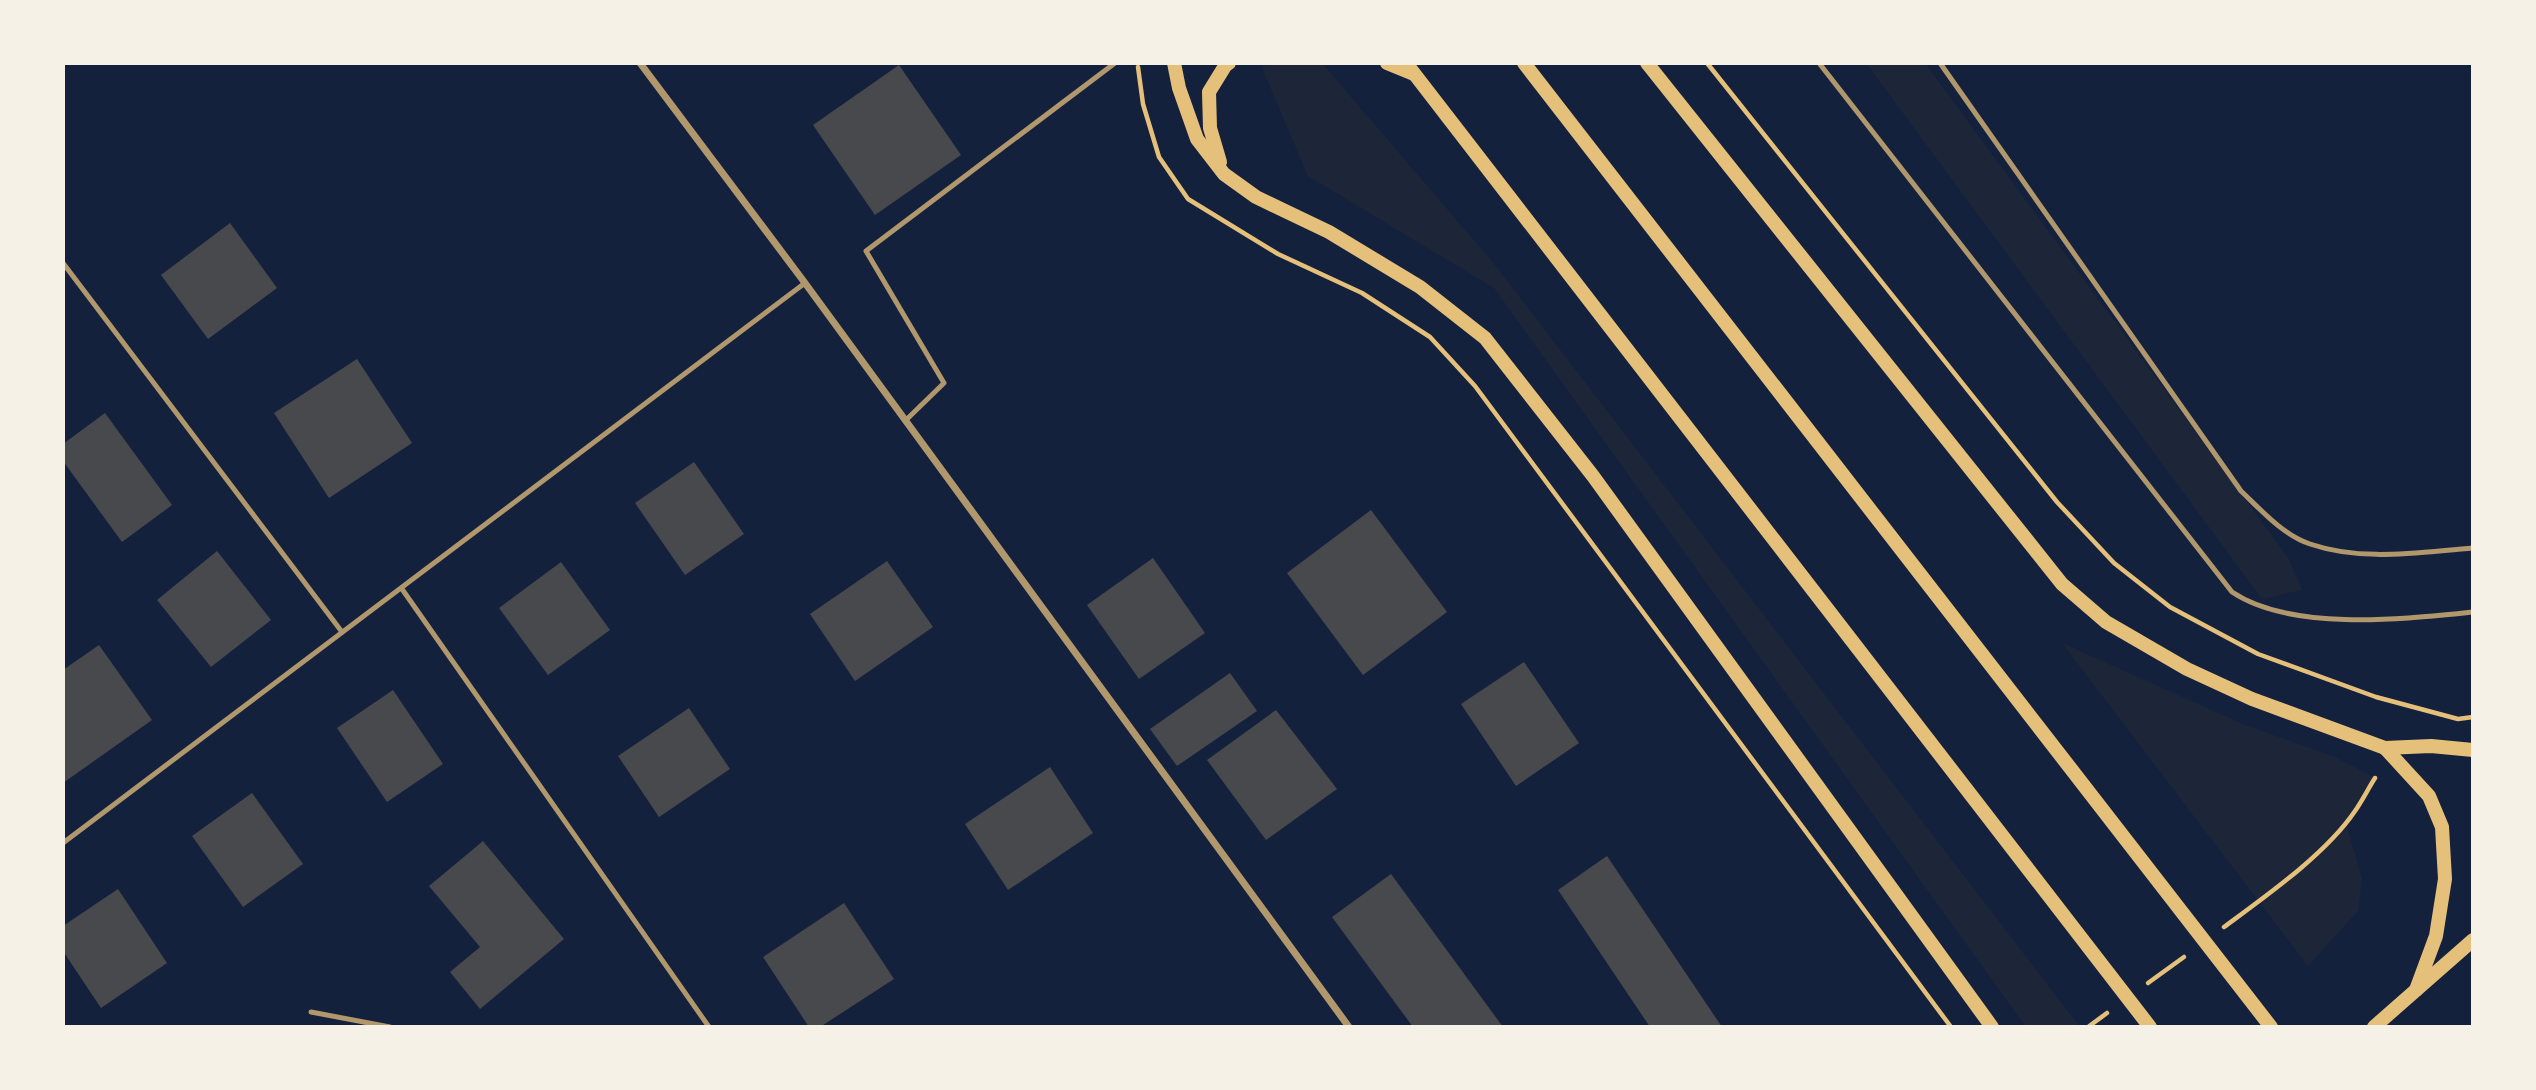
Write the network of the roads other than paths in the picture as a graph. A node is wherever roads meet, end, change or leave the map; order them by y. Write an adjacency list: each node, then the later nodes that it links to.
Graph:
1 (640, 63): 13 (street)
2 (1115, 63): 14 (lane)
3 (1174, 63): 11 (main road)
4 (1229, 63): 11 (main road)
5 (1387, 63): 10 (main road)
6 (1524, 63): 30 (main road)
7 (1647, 63): 19 (main road)
8 (1819, 63): 17 (lane)
9 (1940, 63): 15 (lane)
10 (1411, 69): 29 (main road)
11 (1224, 174): 28 (main road)
12 (63, 263): 18 (lane)
13 (805, 283): 14 (street); 16 (lane)
14 (905, 421): 27 (street)
15 (2473, 548)
16 (402, 589): 18 (lane); 26 (lane)
17 (2473, 612)
18 (342, 632): 21 (lane)
19 (2385, 748): 20 (main road); 23 (main road)
20 (2473, 750)
21 (63, 843)
22 (2473, 940): 23 (main road)
23 (2416, 990): 31 (main road)
24 (311, 1012): 25 (lane)
25 (390, 1027)
26 (709, 1027)
27 (1349, 1027)
28 (1992, 1027)
29 (2150, 1027)
30 (2271, 1027)
31 (2374, 1027)

